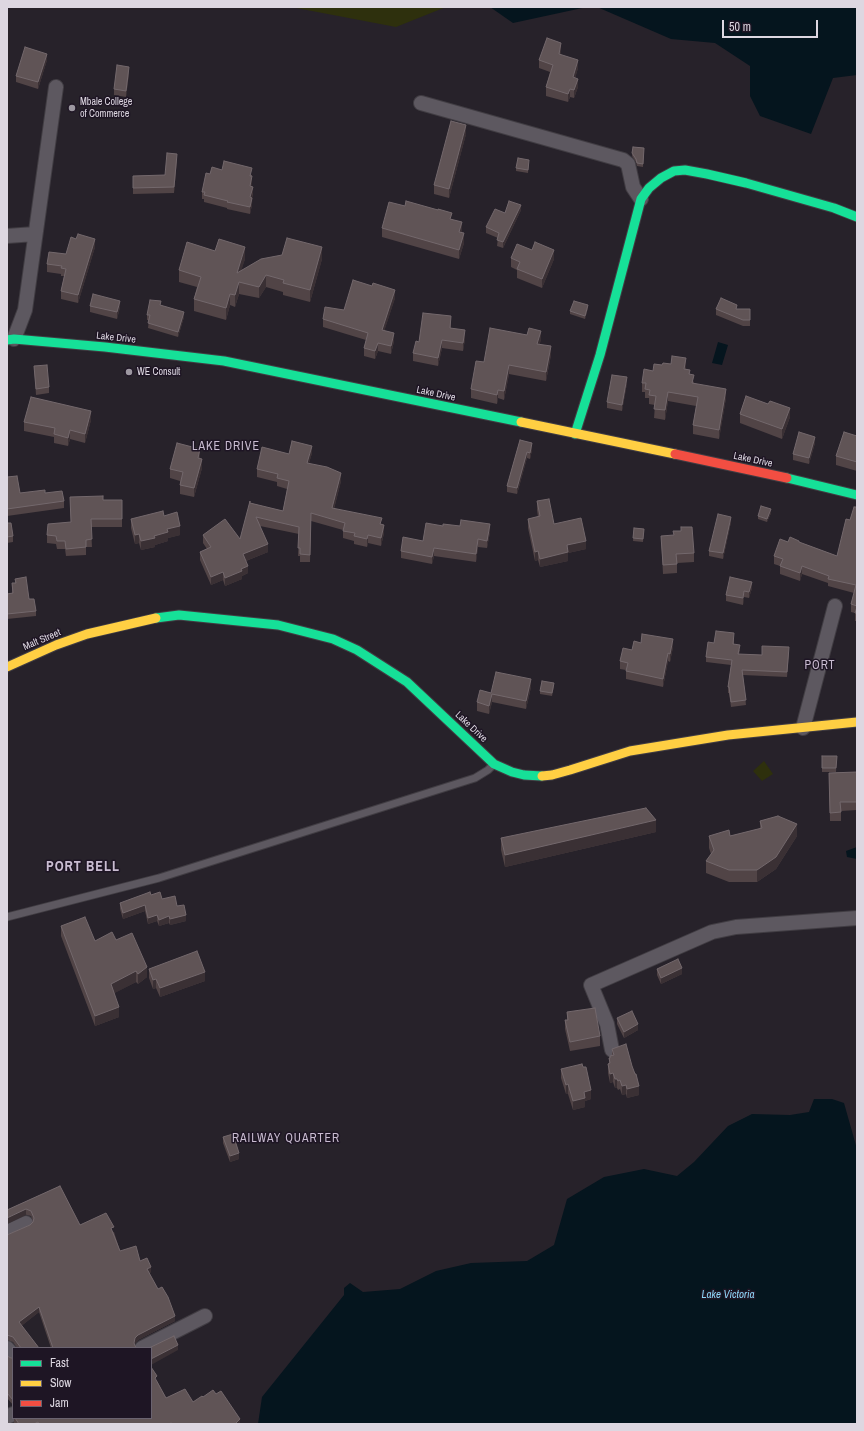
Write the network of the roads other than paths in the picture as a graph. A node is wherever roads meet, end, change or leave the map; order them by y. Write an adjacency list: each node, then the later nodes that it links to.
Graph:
1 (56, 87): 5 (street)
2 (421, 104): 3 (street)
3 (641, 199): 4 (street); 8 (street)
4 (857, 217)
5 (35, 234): 6 (street); 7 (street)
6 (7, 236)
7 (10, 339): 8 (street, Lake Drive)
8 (575, 434): 9 (street, Lake Drive)
9 (857, 495)
10 (835, 606): 14 (street)
11 (87, 634): 12 (street, Malt Street); 15 (street, Lake Drive)
12 (7, 667)
13 (857, 722): 14 (street, Lake Drive)
14 (803, 728): 15 (street, Lake Drive)
15 (494, 764): 16 (lane)
16 (7, 917)
17 (857, 918): 18 (street)
18 (612, 1050)
19 (26, 1223): 20 (street)
20 (7, 1232)
21 (206, 1316): 22 (street)
22 (144, 1347)

